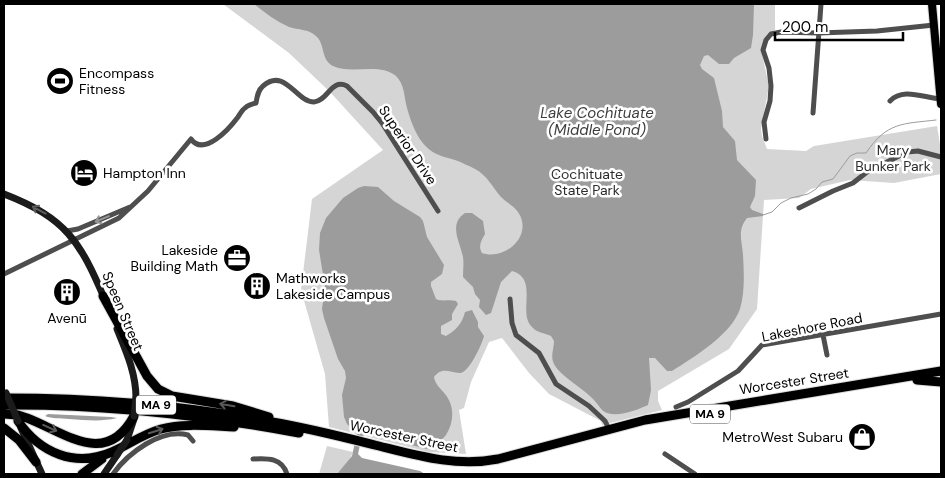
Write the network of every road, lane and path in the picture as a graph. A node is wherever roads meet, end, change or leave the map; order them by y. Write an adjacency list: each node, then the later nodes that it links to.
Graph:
1 (821, 4): 4 (street)
2 (932, 4): 3 (main road)
3 (934, 25): 4 (street); 5 (main road)
4 (818, 33): 8 (street); 9 (street)
5 (941, 99): 6 (street); 7 (main road)
6 (890, 101)
7 (941, 104)
8 (813, 113)
9 (766, 139)
10 (941, 157): 13 (street)
11 (4, 195): 15 (main road, Speen Street, one-way to 11)
12 (135, 204): 14 (street, Superior Drive); 15 (street, Superior Drive, one-way to 15); 16 (street, Superior Drive)
13 (799, 208)
14 (438, 210)
15 (67, 231): 16 (main road, Speen Street)
16 (74, 239): 17 (street, Superior Drive); 18 (main road, Speen Street)
17 (4, 274)
18 (103, 296): 31 (main road, Speen Street, bridge); 35 (highway, one-way to 18)
19 (510, 299): 34 (street)
20 (941, 314): 21 (street, Lakeshore Road)
21 (823, 335): 22 (street); 29 (street, Lakeshore Road)
22 (827, 355)
23 (941, 370): 34 (highway, Worcester Street / MA 9)
24 (941, 376): 25 (highway, Worcester Street / MA 9)
25 (917, 380): 26 (highway); 39 (highway, Worcester Street / MA 9)
26 (941, 382)
27 (5, 393): 32 (main road, bridge); 35 (highway, Worcester Street / MA 9)
28 (4, 405): 36 (highway, Worcester Street / MA 9)
29 (676, 407)
30 (4, 414): 31 (highway, one-way to 31)
31 (134, 416): 40 (main road, Speen Street, bridge)
32 (18, 421): 40 (highway); 43 (main road)
33 (4, 428): 43 (highway)
34 (609, 428): 39 (highway, Worcester Street / MA 9)
35 (307, 429): 38 (highway, Worcester Street / MA 9)
36 (279, 430): 38 (highway, Worcester Street / MA 9); 40 (highway, one-way to 36)
37 (193, 441): 47 (street)
38 (353, 443): 39 (highway, Worcester Street / MA 9)
39 (364, 445)
40 (115, 454): 45 (highway); 46 (main road, Speen Street)
41 (665, 454): 49 (street)
42 (253, 459): 48 (street)
43 (36, 462): 44 (main road)
44 (42, 474)
45 (82, 474)
46 (104, 474)
47 (113, 474)
48 (287, 474)
49 (695, 474)

